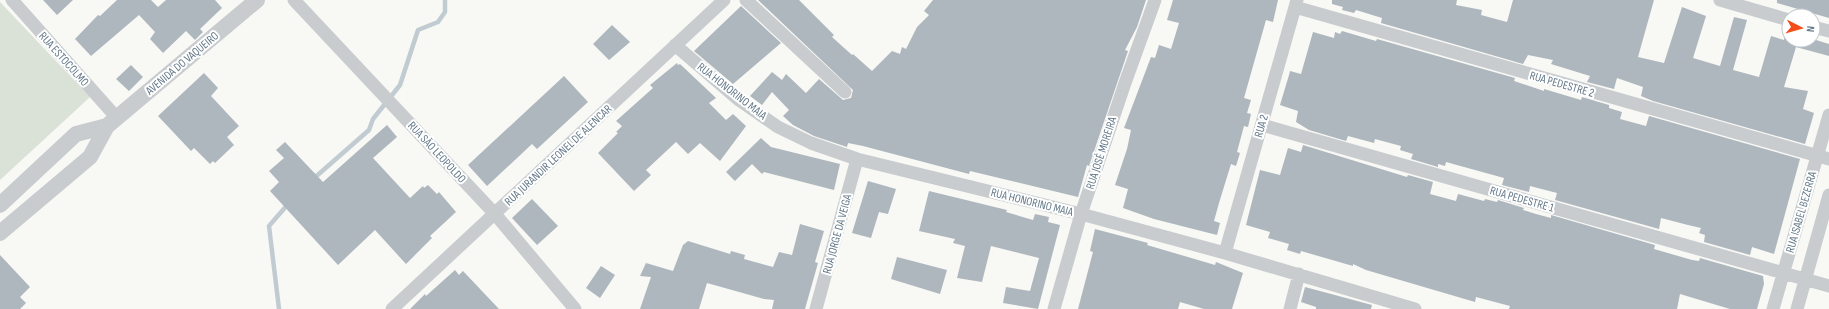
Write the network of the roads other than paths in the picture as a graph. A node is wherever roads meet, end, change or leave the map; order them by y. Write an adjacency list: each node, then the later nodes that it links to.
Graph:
1 (12, 0): 13 (street, RUA ESTOCOLMO)
2 (257, 0): 13 (street, AVENIDA DO VAQUEIRO)
3 (294, 0): 19 (street, RUA SÃO LEOPOLDO)
4 (724, 0): 10 (street, RUA JURANDIR LEONEL DE ALENCAR)
5 (746, 0): 11 (street)
6 (1155, 0): 20 (street, RUA JOSÉ MOREIRA)
7 (1723, 0): 9 (street)
8 (1296, 4): 14 (street, RUA 2); 15 (street, RUA PEDESTRE 2)
9 (1781, 18)
10 (675, 45): 16 (street, RUA HONORINO MAIA); 19 (street, RUA JURANDIR LEONEL DE ALENCAR)
11 (844, 92)
12 (1829, 115): 15 (street, RUA ISABEL BEZERRA)
13 (112, 122): 18 (street, AVENIDA DO VAQUEIRO); 21 (street, AVENIDA DO VAQUEIRO)
14 (1262, 124): 22 (street, RUA 2); 23 (street, RUA PEDESTRE 1)
15 (1823, 158): 23 (street, RUA ISABEL BEZERRA)
16 (857, 159): 20 (street, RUA HONORINO MAIA); 30 (street, RUA JORGE DA VEIGA)
17 (1829, 195): 25 (street, RUA ISABEL BEZERRA)
18 (0, 205)
19 (495, 214): 28 (street, RUA JURANDIR LEONEL DE ALENCAR); 29 (street, RUA SÃO LEOPOLDO)
20 (1081, 214): 22 (street, RUA HONORINO MAIA); 31 (street, RUA JOSÉ MOREIRA)
21 (0, 233)
22 (1225, 253): 24 (street, RUA HONORINO MAIA)
23 (1783, 273): 25 (street, RUA PEDESTRE 1); 33 (street, RUA ISABEL BEZERRA)
24 (1299, 274): 27 (street, RUA HONORINO MAIA); 32 (street)
25 (1805, 280): 26 (street, RUA PEDESTRE 1); 34 (street, RUA ISABEL BEZERRA)
26 (1829, 286)
27 (1409, 308)
28 (392, 309)
29 (575, 309)
30 (816, 309)
31 (1054, 309)
32 (1290, 309)
33 (1773, 309)
34 (1797, 309)

